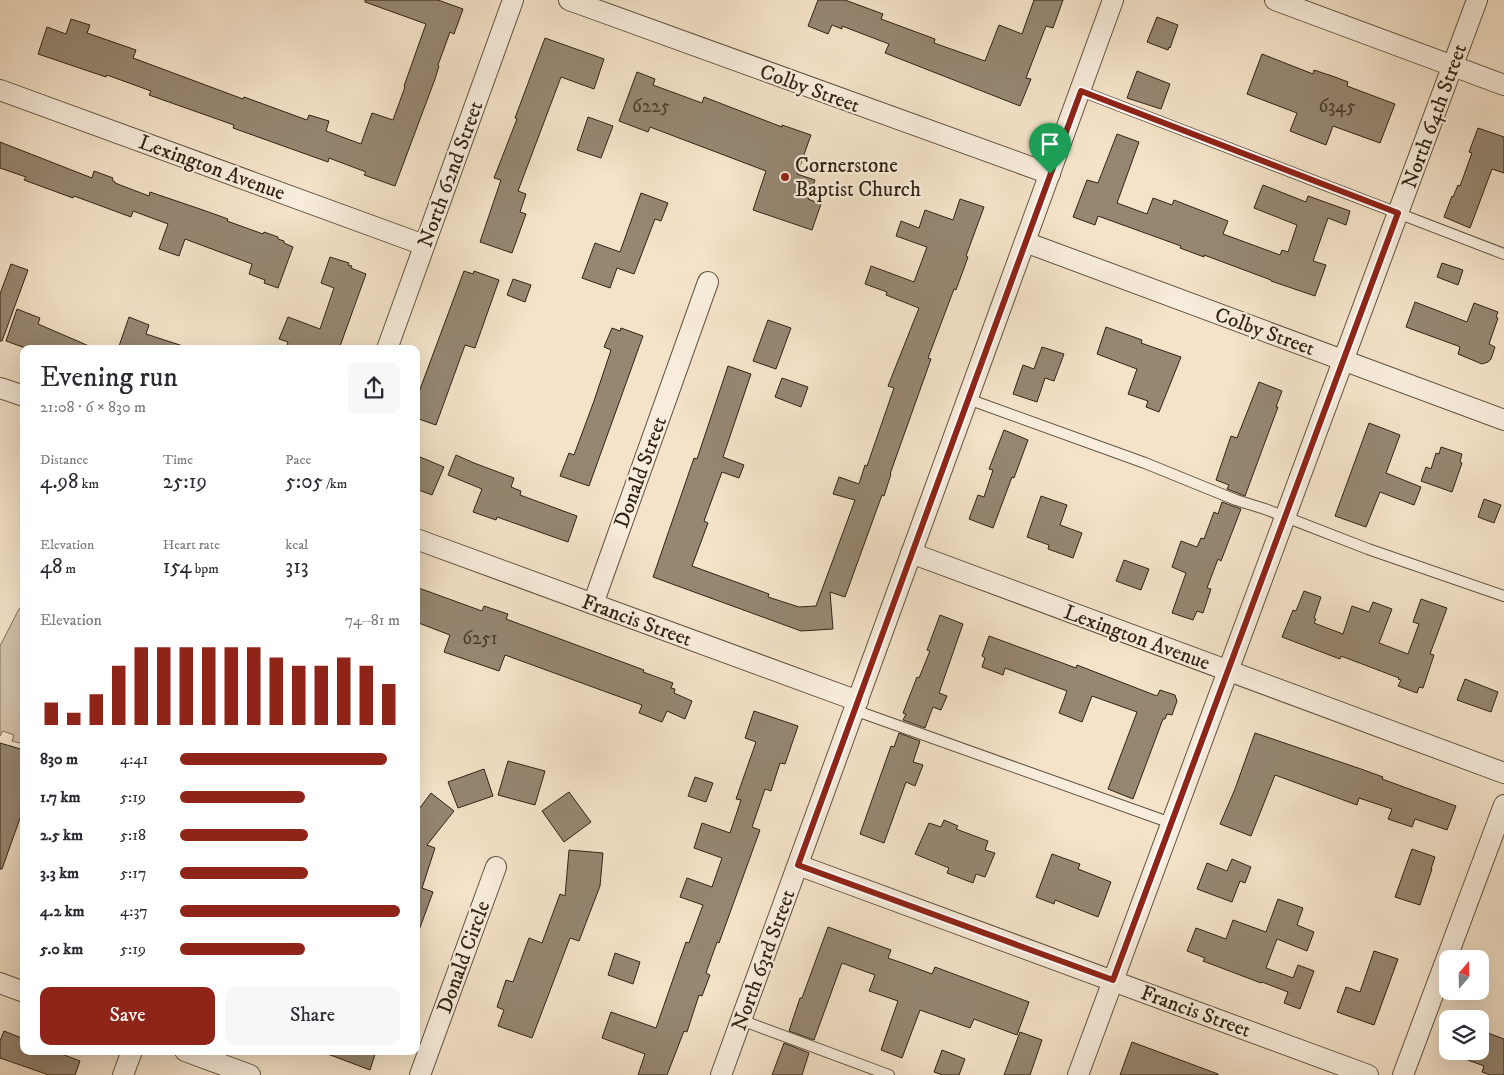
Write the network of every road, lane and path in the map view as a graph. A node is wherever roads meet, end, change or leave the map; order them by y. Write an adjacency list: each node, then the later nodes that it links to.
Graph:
1 (513, 0): 13 (street, North 62nd Street)
2 (569, 0): 10 (street, Colby Street)
3 (1113, 0): 9 (street, North 63rd Street)
4 (1275, 0): 6 (street)
5 (1477, 0): 6 (street, North 64th Street)
6 (1453, 66): 7 (street); 11 (street, North 64th Street)
7 (1504, 85)
8 (0, 90): 13 (street, Lexington Avenue)
9 (1081, 91): 10 (street, North 63rd Street); 11 (lane)
10 (1050, 174): 12 (street, North 63rd Street)
11 (1398, 213): 14 (lane); 17 (street, North 64th Street)
12 (1025, 242): 17 (street, Colby Street); 20 (street, North 63rd Street)
13 (424, 245): 16 (street, North 62nd Street)
14 (1504, 254)
15 (708, 282): 26 (street, Donald Street)
16 (388, 345)
17 (1343, 361): 21 (street, Colby Street); 22 (street, North 64th Street)
18 (0, 388): 19 (street)
19 (20, 395)
20 (968, 399): 22 (lane); 24 (street, North 63rd Street)
21 (1504, 420)
22 (1286, 517): 25 (lane); 27 (street, North 64th Street)
23 (420, 540): 26 (street, Francis Street)
24 (911, 553): 27 (street, Lexington Avenue); 28 (street, North 63rd Street)
25 (1504, 596)
26 (593, 604): 28 (street, Francis Street)
27 (1228, 670): 29 (street, Lexington Avenue); 31 (street, North 64th Street)
28 (856, 706): 31 (lane); 32 (street, North 63rd Street)
29 (1504, 773)
30 (1504, 805): 47 (street)
31 (1171, 823): 34 (street, North 64th Street)
32 (798, 865): 34 (street, Francis Street); 37 (street, North 63rd Street)
33 (496, 866): 42 (street, Donald Circle)
34 (1113, 980): 45 (street, North 64th Street); 46 (street, Francis Street)
35 (0, 983): 36 (street)
36 (20, 990)
37 (741, 1020): 43 (street, North 63rd Street); 44 (lane)
38 (130, 1055): 40 (street)
39 (196, 1055): 41 (street)
40 (123, 1075)
41 (250, 1075)
42 (420, 1075)
43 (721, 1075)
44 (890, 1075)
45 (1078, 1075)
46 (1368, 1075)
47 (1403, 1075)

